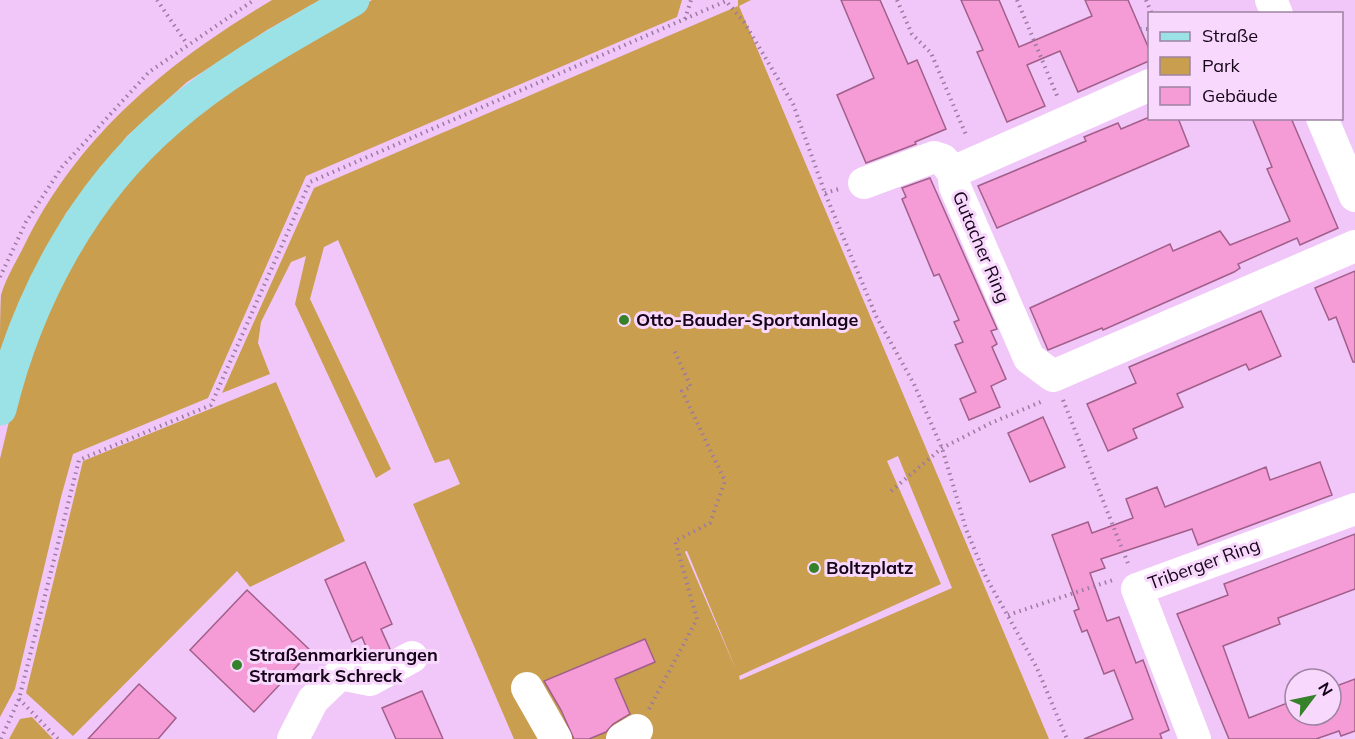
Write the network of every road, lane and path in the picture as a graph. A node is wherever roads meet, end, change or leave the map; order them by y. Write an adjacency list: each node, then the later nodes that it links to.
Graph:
1 (157, 0): 11 (path)
2 (254, 0): 11 (path)
3 (353, 0): 22 (main road)
4 (691, 0): 8 (path)
5 (897, 0): 15 (path)
6 (1017, 0): 13 (path)
7 (726, 1): 8 (path); 23 (path)
8 (685, 19): 30 (path)
9 (1140, 29): 10 (path)
10 (1148, 29)
11 (187, 44): 19 (path)
12 (1148, 85): 13 (street)
13 (1068, 120): 15 (street)
14 (1323, 120): 17 (street)
15 (965, 166): 16 (street); 21 (street, Gutacher Ring)
16 (864, 183)
17 (1355, 196)
18 (1355, 246): 21 (street)
19 (0, 277)
20 (674, 350): 31 (path)
21 (1057, 385): 23 (path); 26 (path)
22 (0, 409)
23 (942, 448): 24 (path); 27 (path)
24 (891, 491)
25 (1355, 509): 26 (street, Triberger Ring)
26 (1134, 581): 27 (path); 37 (street, Triberger Ring)
27 (1008, 615): 36 (path)
28 (412, 657): 34 (street)
29 (527, 688): 35 (street)
30 (19, 699): 32 (path); 33 (path)
31 (629, 735)
32 (1, 739)
33 (58, 739)
34 (293, 739)
35 (556, 739)
36 (1067, 739)
37 (1195, 739)

